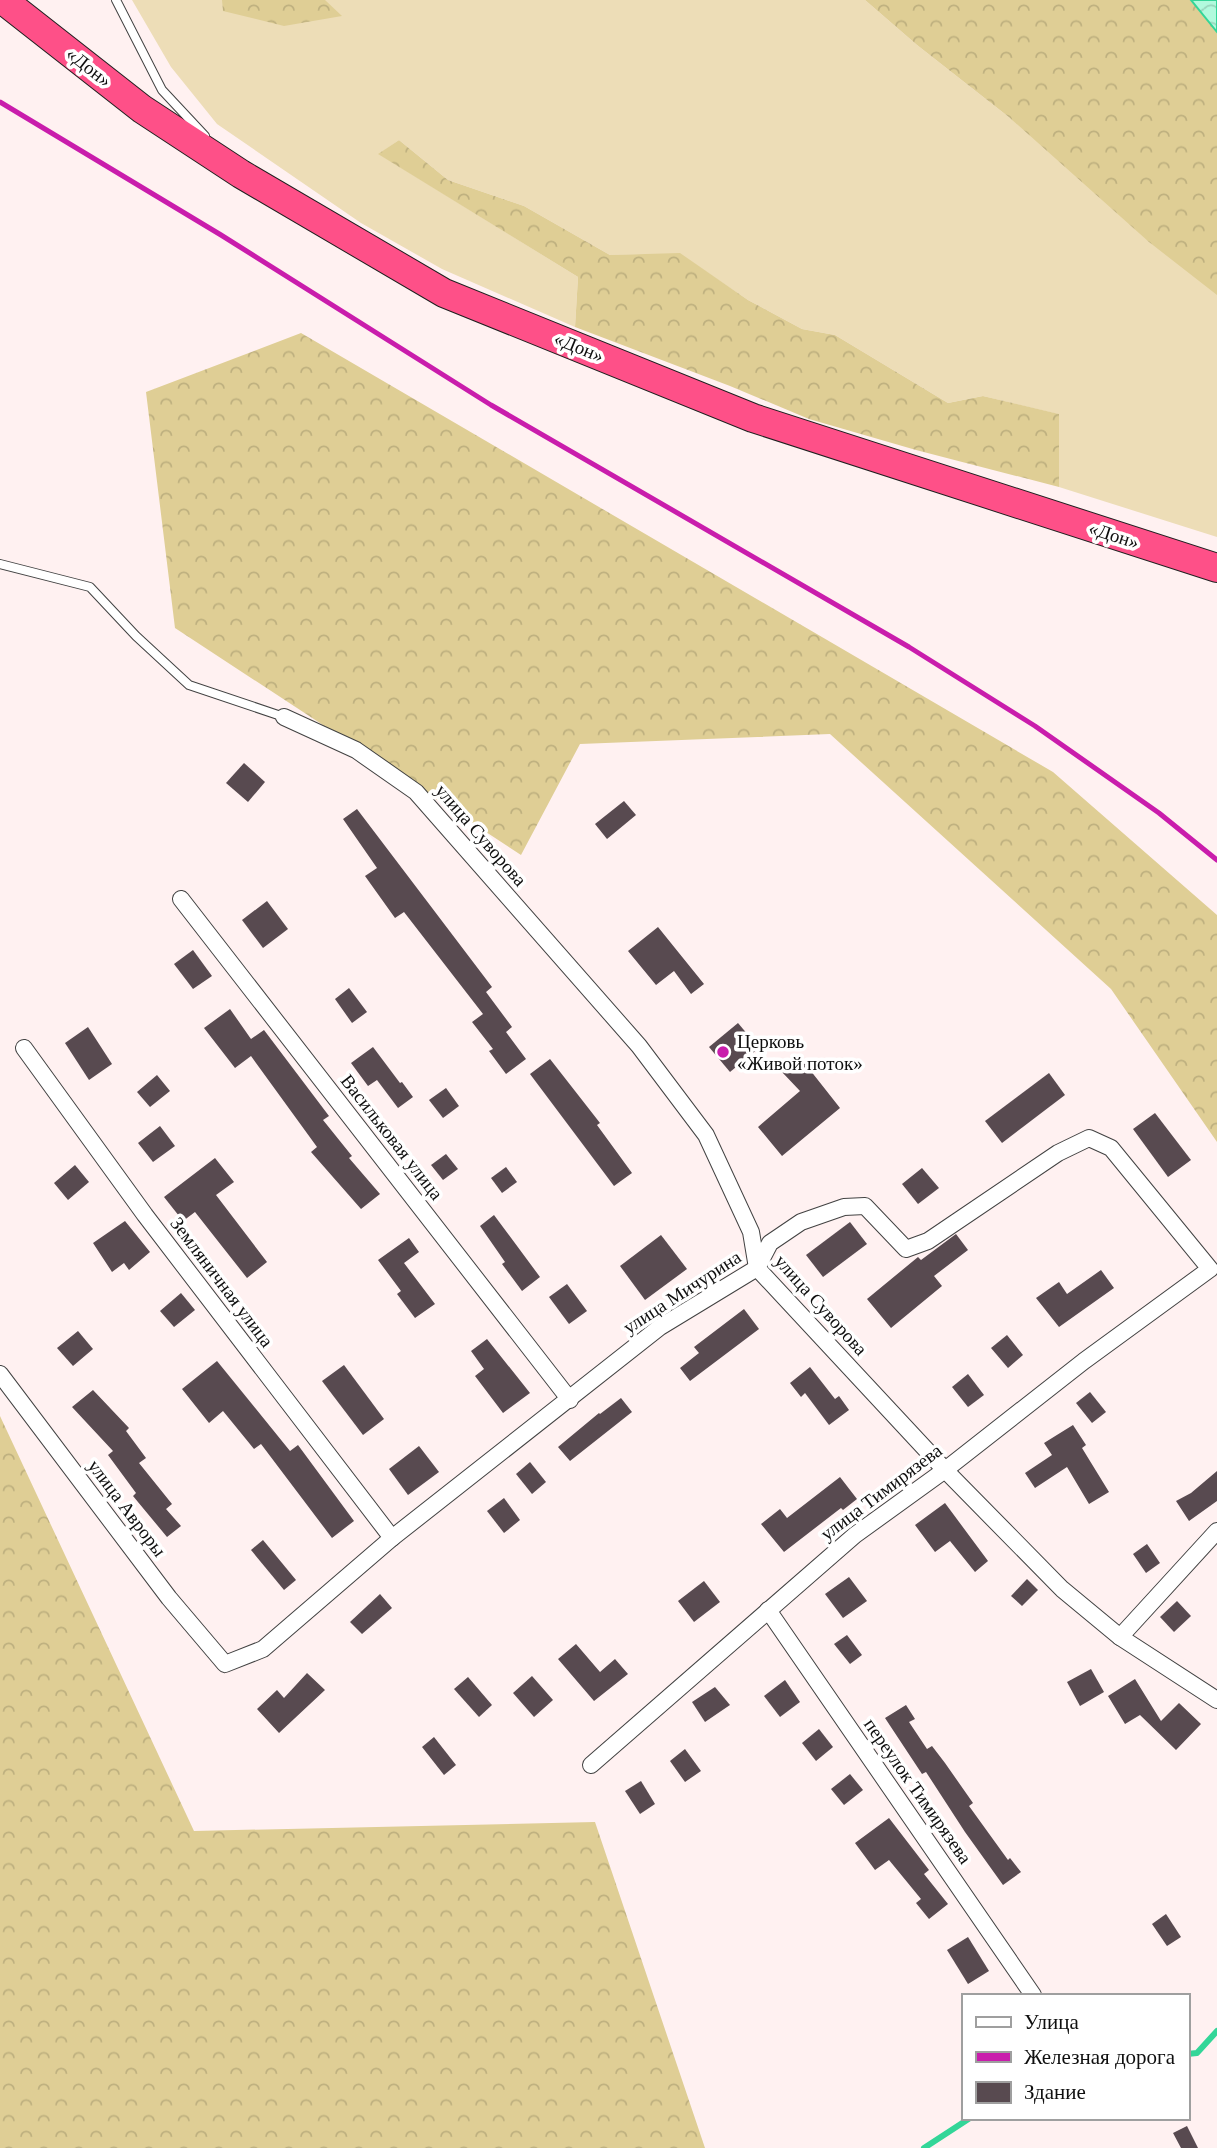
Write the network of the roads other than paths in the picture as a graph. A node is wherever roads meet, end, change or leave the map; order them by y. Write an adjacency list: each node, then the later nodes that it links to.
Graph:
1 (4, 0): 3 (highway, «Дон»)
2 (116, 0): 3 (lane)
3 (240, 174): 5 (highway, «Дон»)
4 (0, 564): 6 (lane)
5 (1217, 568)
6 (284, 717): 9 (street, улица Суворова)
7 (181, 899): 12 (street, Васильковая улица)
8 (24, 1048): 15 (street, Земляничная улица)
9 (757, 1268): 10 (street, улица Мичурина); 12 (street, улица Мичурина); 13 (street, улица Суворова)
10 (1210, 1269): 13 (street, улица Тимирязева)
11 (0, 1374): 18 (street, улица Авроры)
12 (570, 1400): 15 (street, улица Мичурина)
13 (945, 1470): 16 (street, улица Тимирязева); 17 (street, улица Суворова)
14 (1217, 1531): 17 (street)
15 (392, 1538): 18 (street, улица Мичурина)
16 (768, 1610): 20 (street, улица Тимирязева); 21 (street, переулок Тимирязева)
17 (1120, 1637): 19 (street, улица Суворова)
18 (225, 1664)
19 (1217, 1700)
20 (591, 1765)
21 (1032, 1994)

